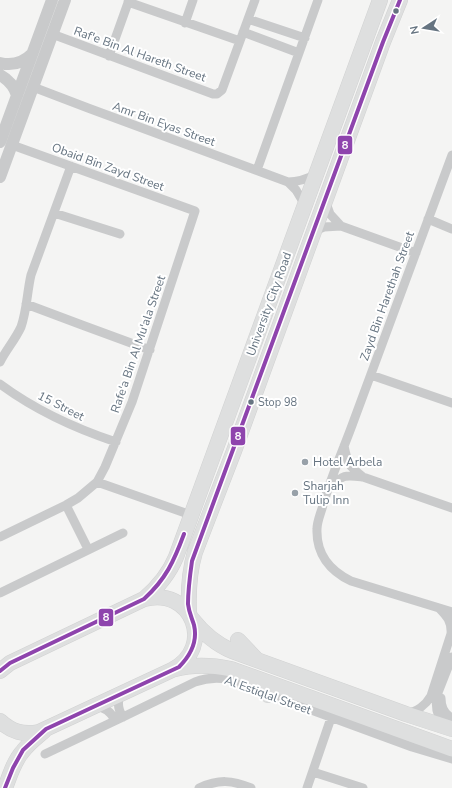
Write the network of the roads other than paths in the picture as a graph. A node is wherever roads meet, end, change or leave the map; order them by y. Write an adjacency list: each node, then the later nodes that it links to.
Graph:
1 (52, 0): 15 (street)
2 (65, 0): 11 (street)
3 (193, 0): 10 (street)
4 (255, 0): 9 (street)
5 (318, 0): 13 (street)
6 (380, 0): 25 (main road, University City Road)
7 (400, 0): 28 (main road, University City Road)
8 (129, 1): 10 (street); 16 (street)
9 (248, 19): 12 (street); 13 (street)
10 (185, 23): 12 (street)
11 (52, 34): 16 (street, Raf'e Bin Al Hareth Street); 19 (street)
12 (241, 37): 14 (street); 16 (street, Raf'e Bin Al Hareth Street)
13 (304, 38): 14 (street)
14 (299, 53): 24 (street)
15 (32, 54): 17 (street); 20 (street)
16 (109, 56)
17 (0, 63)
18 (0, 75): 20 (street)
19 (33, 87): 21 (street); 24 (street, Amr Bin Eyas Street)
20 (17, 95): 21 (street)
21 (6, 144): 23 (street, Obaid Bin Zayd Street); 26 (street)
22 (452, 155): 32 (street, Zayd Bin Harethah Street)
23 (70, 166): 30 (street, Obaid Bin Zayd Street); 31 (street)
24 (256, 170): 27 (street, Amr Bin Eyas Street)
25 (317, 174): 27 (street); 29 (main road, University City Road)
26 (0, 177)
27 (288, 182): 29 (street, Amr Bin Eyas Street)
28 (325, 199): 33 (street); 35 (main road, University City Road)
29 (306, 205): 51 (main road, University City Road)
30 (195, 211): 39 (street, Rafe'a Bin Al Mu'ala Street)
31 (54, 213): 36 (street); 38 (street)
32 (428, 219): 34 (street); 37 (street, Zayd Bin Harethah Street)
33 (341, 226): 35 (street); 37 (street)
34 (452, 229)
35 (314, 231): 59 (main road, University City Road)
36 (120, 234)
37 (416, 253): 41 (street, Zayd Bin Harethah Street)
38 (26, 304): 39 (street); 40 (street)
39 (150, 350): 44 (street, Rafe'a Bin Al Mu'ala Street)
40 (0, 362)
41 (371, 375): 43 (street); 45 (street, Zayd Bin Harethah Street)
42 (0, 384): 44 (street, 15 Street)
43 (452, 403)
44 (116, 442): 47 (street, Rafe'a Bin Al Mu'ala Street)
45 (344, 445): 46 (street); 48 (street, Zayd Bin Harethah Street)
46 (363, 477): 48 (street); 50 (street)
47 (97, 482): 49 (street); 51 (street)
48 (327, 491): 57 (street, Zayd Bin Harethah Street)
49 (66, 505): 53 (street); 54 (street)
50 (452, 508)
51 (191, 515): 56 (main road, University City Road)
52 (123, 533): 54 (street)
53 (0, 537)
54 (88, 550): 55 (street)
55 (0, 593)
56 (144, 599): 59 (main road); 62 (main road)
57 (438, 607): 58 (street, Zayd Bin Harethah Street); 73 (street)
58 (452, 612)
59 (190, 616): 63 (main road); 65 (main road, University City Road)
60 (238, 640): 63 (main road)
61 (452, 657): 77 (street)
62 (18, 659): 64 (main road); 66 (main road)
63 (258, 661): 69 (main road)
64 (0, 662)
65 (172, 670): 68 (main road, Al Estiqlal Street); 70 (main road)
66 (0, 671)
67 (327, 673): 69 (main road)
68 (252, 676): 71 (main road); 79 (main road, Al Estiqlal Street)
69 (313, 680): 73 (main road)
70 (120, 694): 72 (main road); 75 (street)
71 (268, 695): 74 (street, Al Estiqlal Street); 75 (street, Al Estiqlal Street)
72 (95, 706): 75 (street); 78 (main road)
73 (397, 707): 77 (main road)
74 (331, 718): 80 (street, Al Estiqlal Street); 84 (street)
75 (119, 719): 82 (street, Al Estiqlal Street)
76 (0, 721): 78 (main road)
77 (451, 725)
78 (46, 729): 85 (main road)
79 (401, 731): 80 (main road); 81 (main road, Al Estiqlal Street)
80 (412, 747): 83 (street, Al Estiqlal Street)
81 (452, 749)
82 (45, 754)
83 (452, 759)
84 (313, 772): 88 (street); 89 (street)
85 (5, 788)
86 (199, 788): 87 (street)
87 (252, 788)
88 (307, 788)
89 (363, 788)

